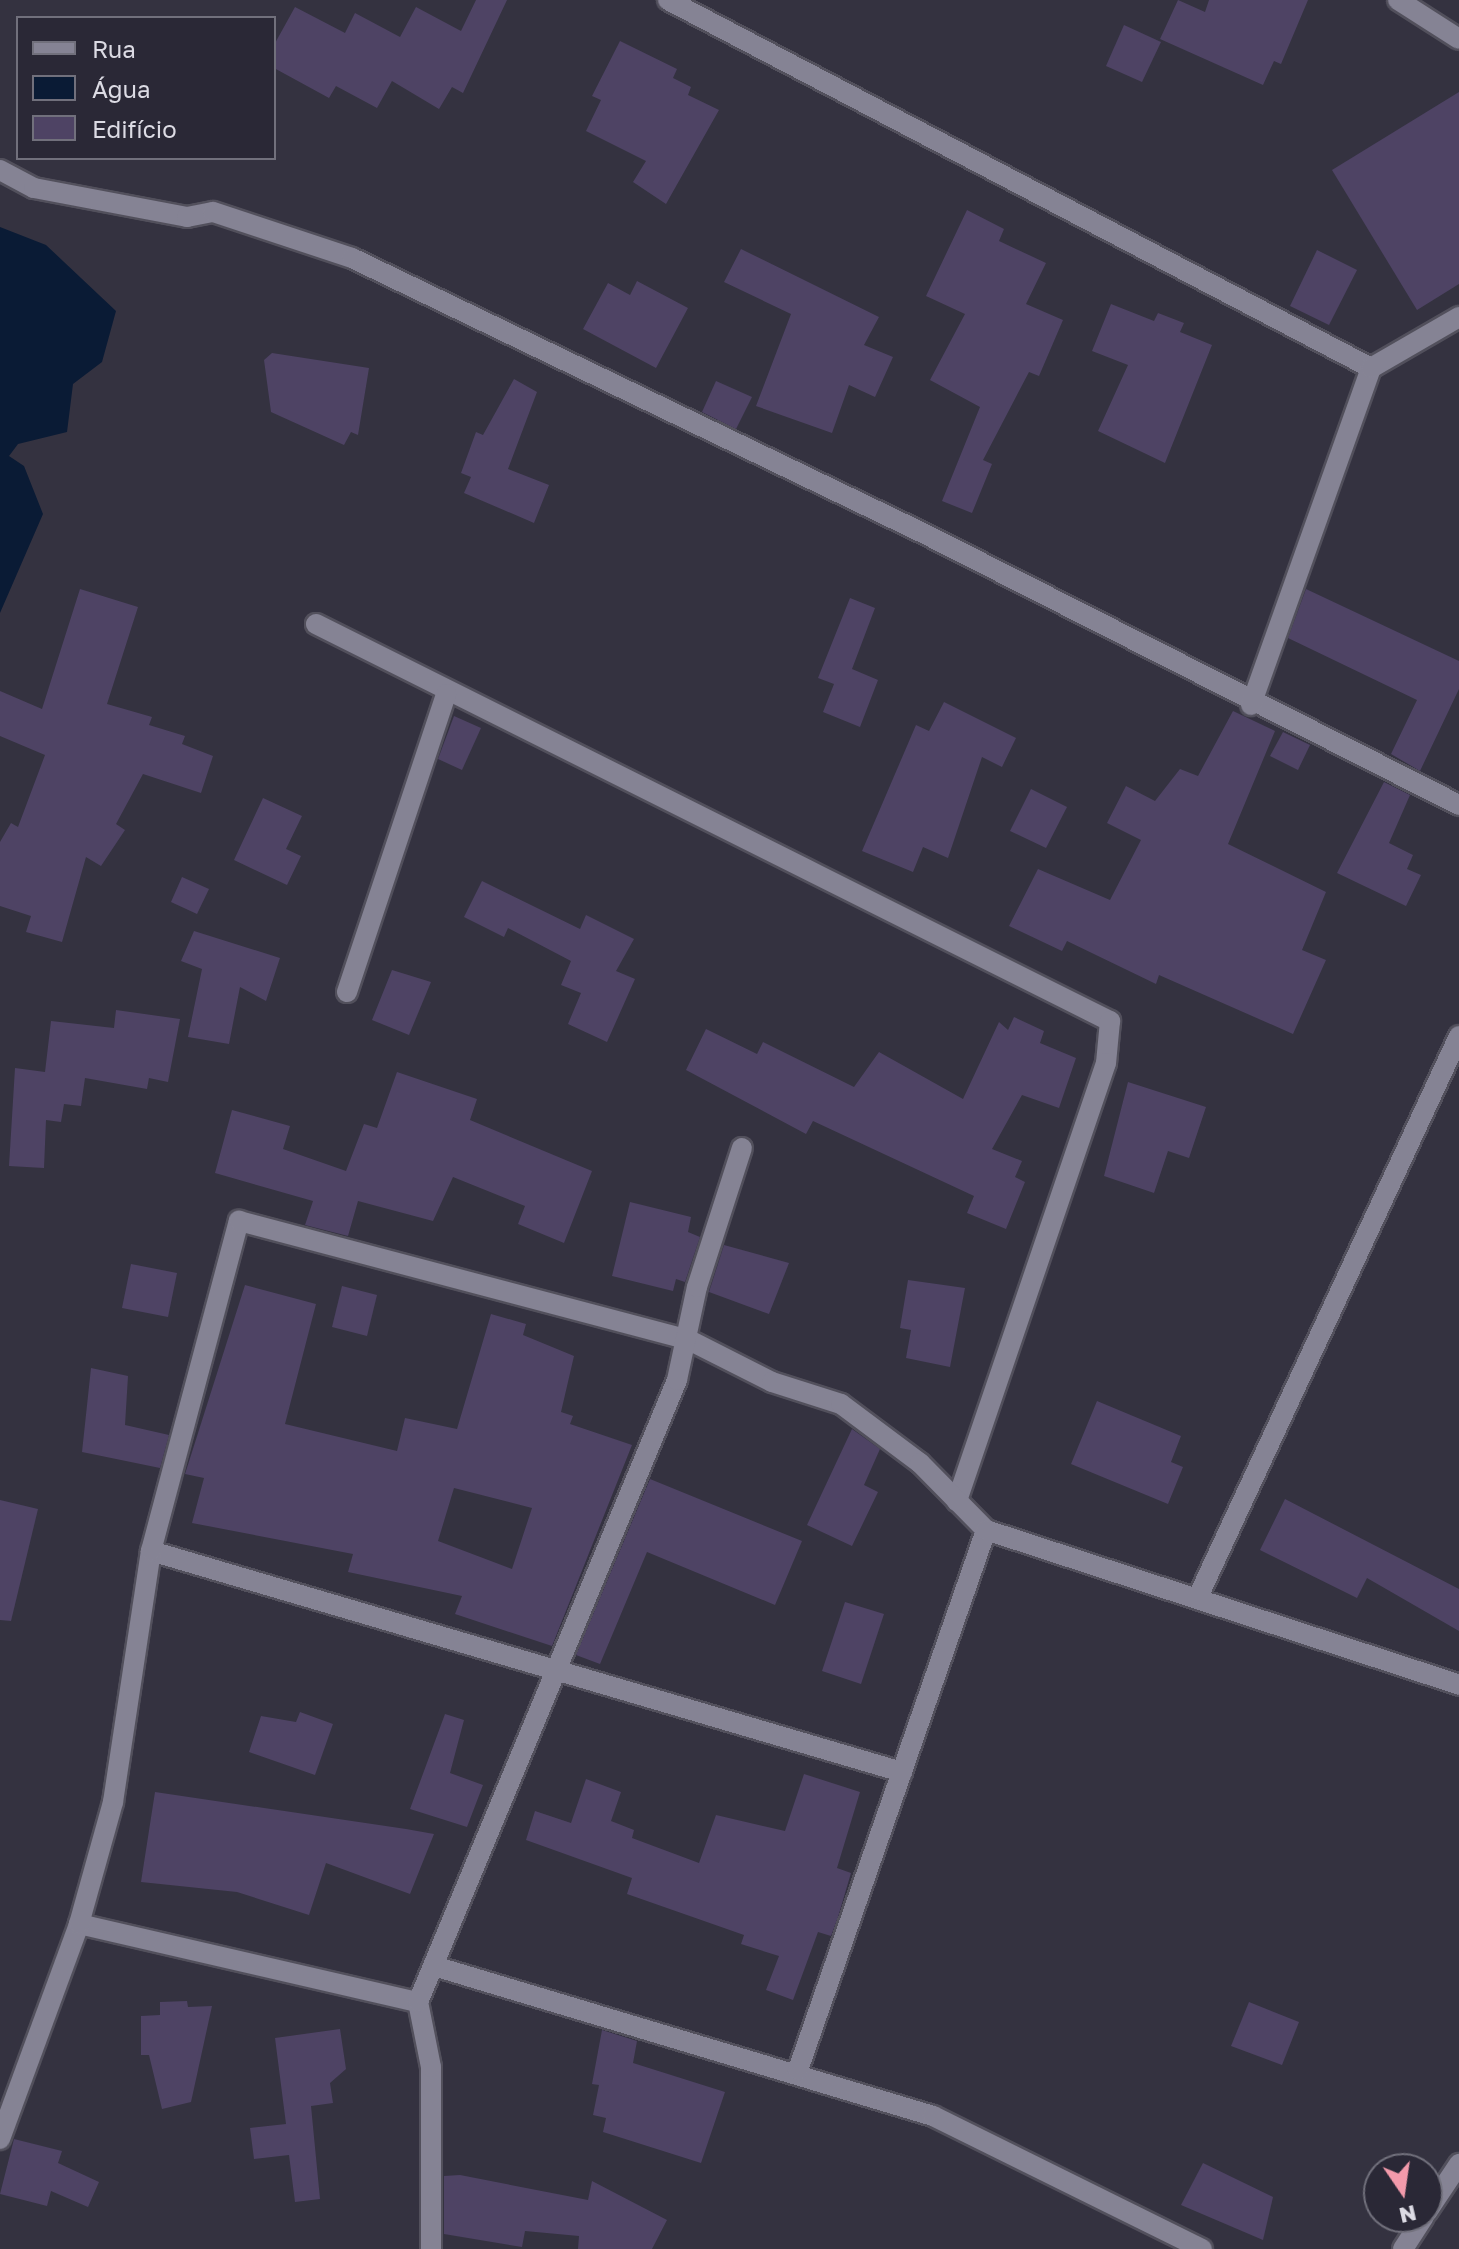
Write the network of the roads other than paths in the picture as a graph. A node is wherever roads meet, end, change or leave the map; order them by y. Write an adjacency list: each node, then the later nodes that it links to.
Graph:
1 (668, 0): 6 (street)
2 (1398, 0): 3 (street)
3 (1459, 39)
4 (0, 170): 9 (street)
5 (1459, 317): 6 (street)
6 (1371, 368): 9 (street)
7 (316, 624): 8 (street)
8 (446, 694): 11 (street); 15 (street)
9 (1251, 705): 10 (street)
10 (1459, 805)
11 (347, 992)
12 (1459, 1036): 18 (street)
13 (742, 1148): 14 (street)
14 (687, 1339): 15 (street); 17 (street); 19 (street)
15 (957, 1501): 16 (street)
16 (986, 1530): 18 (street); 21 (street)
17 (151, 1551): 19 (street); 22 (street)
18 (1197, 1599): 20 (street)
19 (552, 1668): 21 (street); 23 (street)
20 (1459, 1685)
21 (902, 1772): 25 (street)
22 (79, 1924): 24 (street); 26 (street)
23 (434, 1966): 24 (street); 25 (street)
24 (418, 2002): 29 (street)
25 (798, 2070): 30 (street)
26 (0, 2139)
27 (1459, 2164): 28 (street)
28 (1443, 2188)
29 (431, 2249)
30 (1202, 2249)

